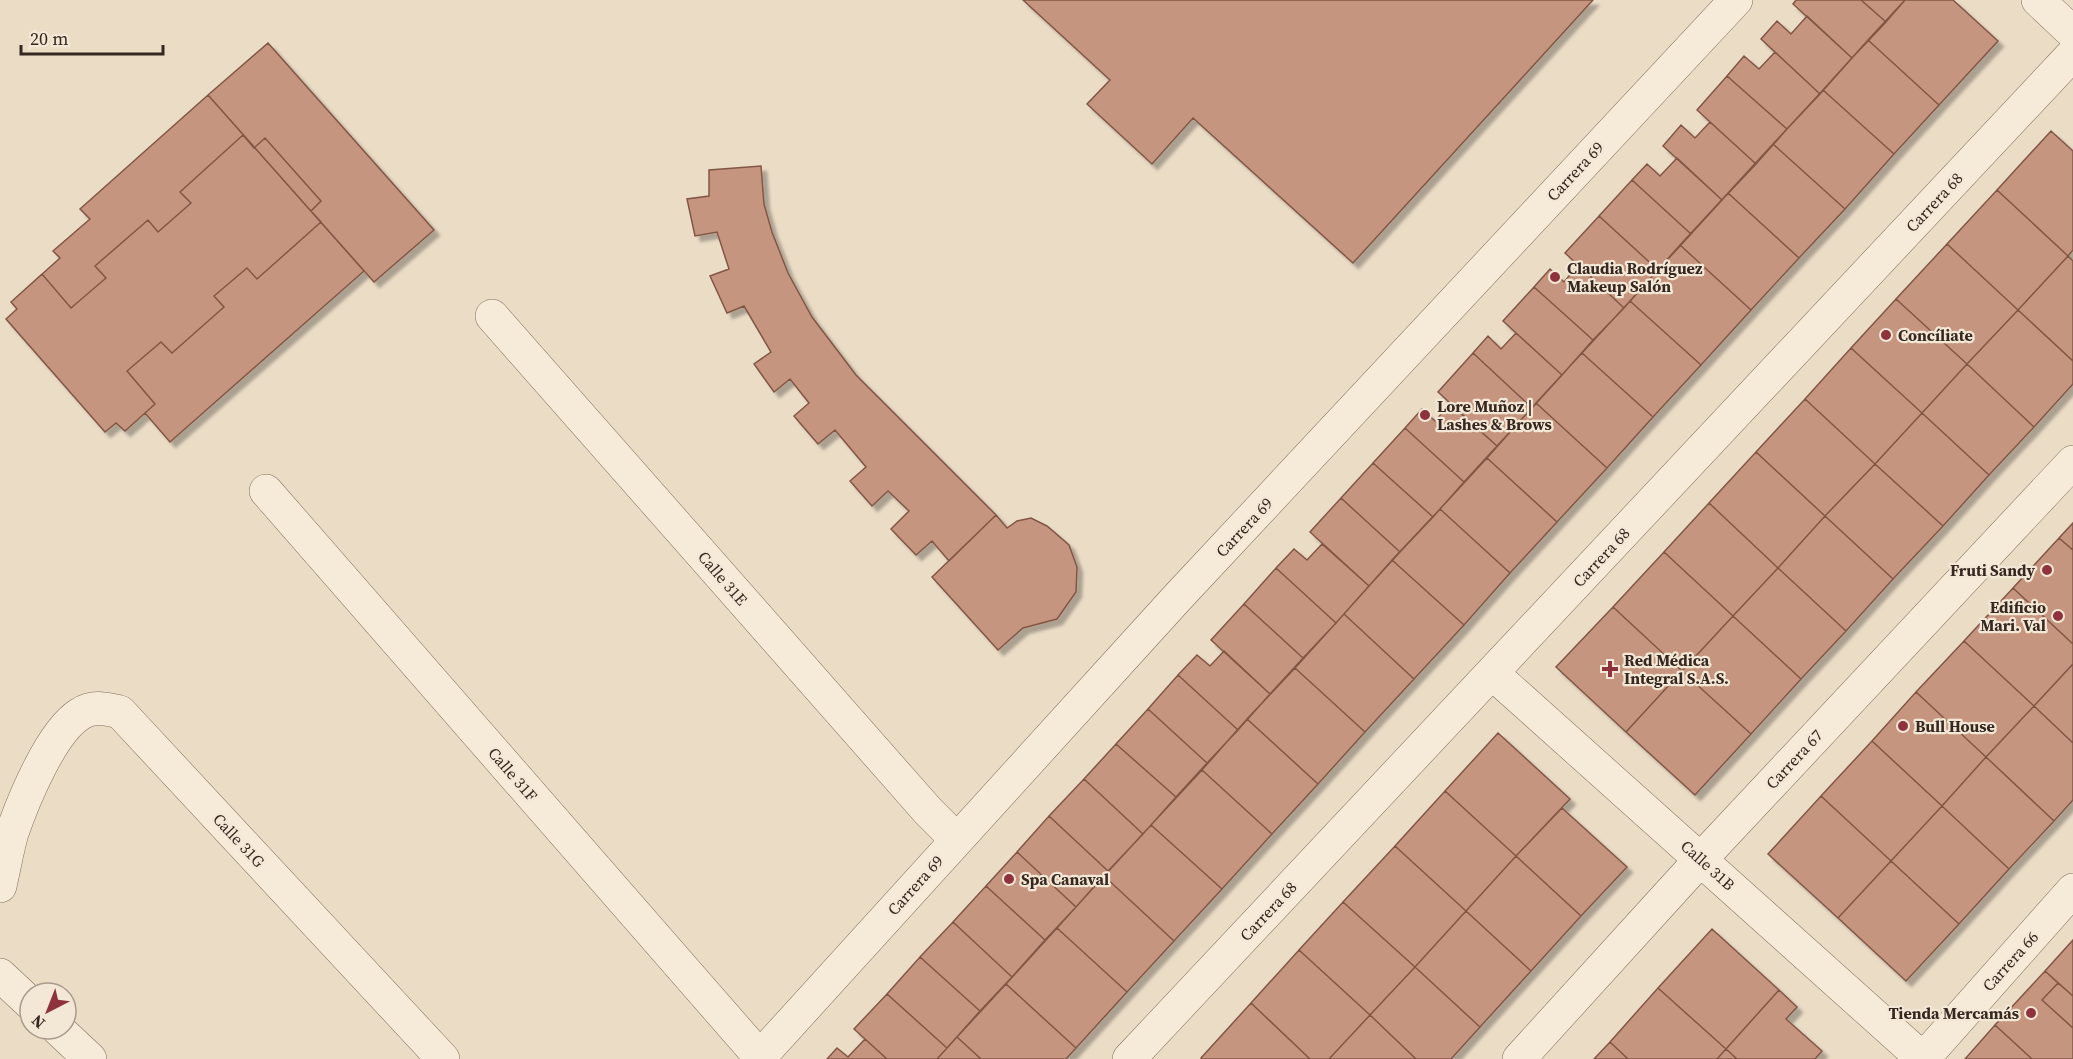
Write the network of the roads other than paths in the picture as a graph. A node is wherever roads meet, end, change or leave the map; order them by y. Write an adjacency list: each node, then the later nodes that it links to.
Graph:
1 (1736, 0): 9 (street, Carrera 69)
2 (2038, 0): 3 (street)
3 (2073, 33)
4 (2066, 75): 8 (street, Carrera 68)
5 (492, 316): 9 (street, Calle 31E)
6 (2073, 462): 10 (street, Carrera 67)
7 (266, 491): 16 (street, Calle 31F)
8 (1492, 673): 10 (street, Calle 31B); 19 (street, Carrera 68)
9 (956, 839): 16 (street, Carrera 69)
10 (1701, 859): 20 (street, Carrera 67); 21 (street, Calle 31B)
11 (0, 886): 18 (street, Calle 31G)
12 (2073, 891): 21 (street, Carrera 66)
13 (0, 975): 14 (street)
14 (18, 992)
15 (71, 1041): 17 (street)
16 (759, 1058)
17 (90, 1059)
18 (443, 1059)
19 (1129, 1059)
20 (1519, 1059)
21 (1923, 1059)

